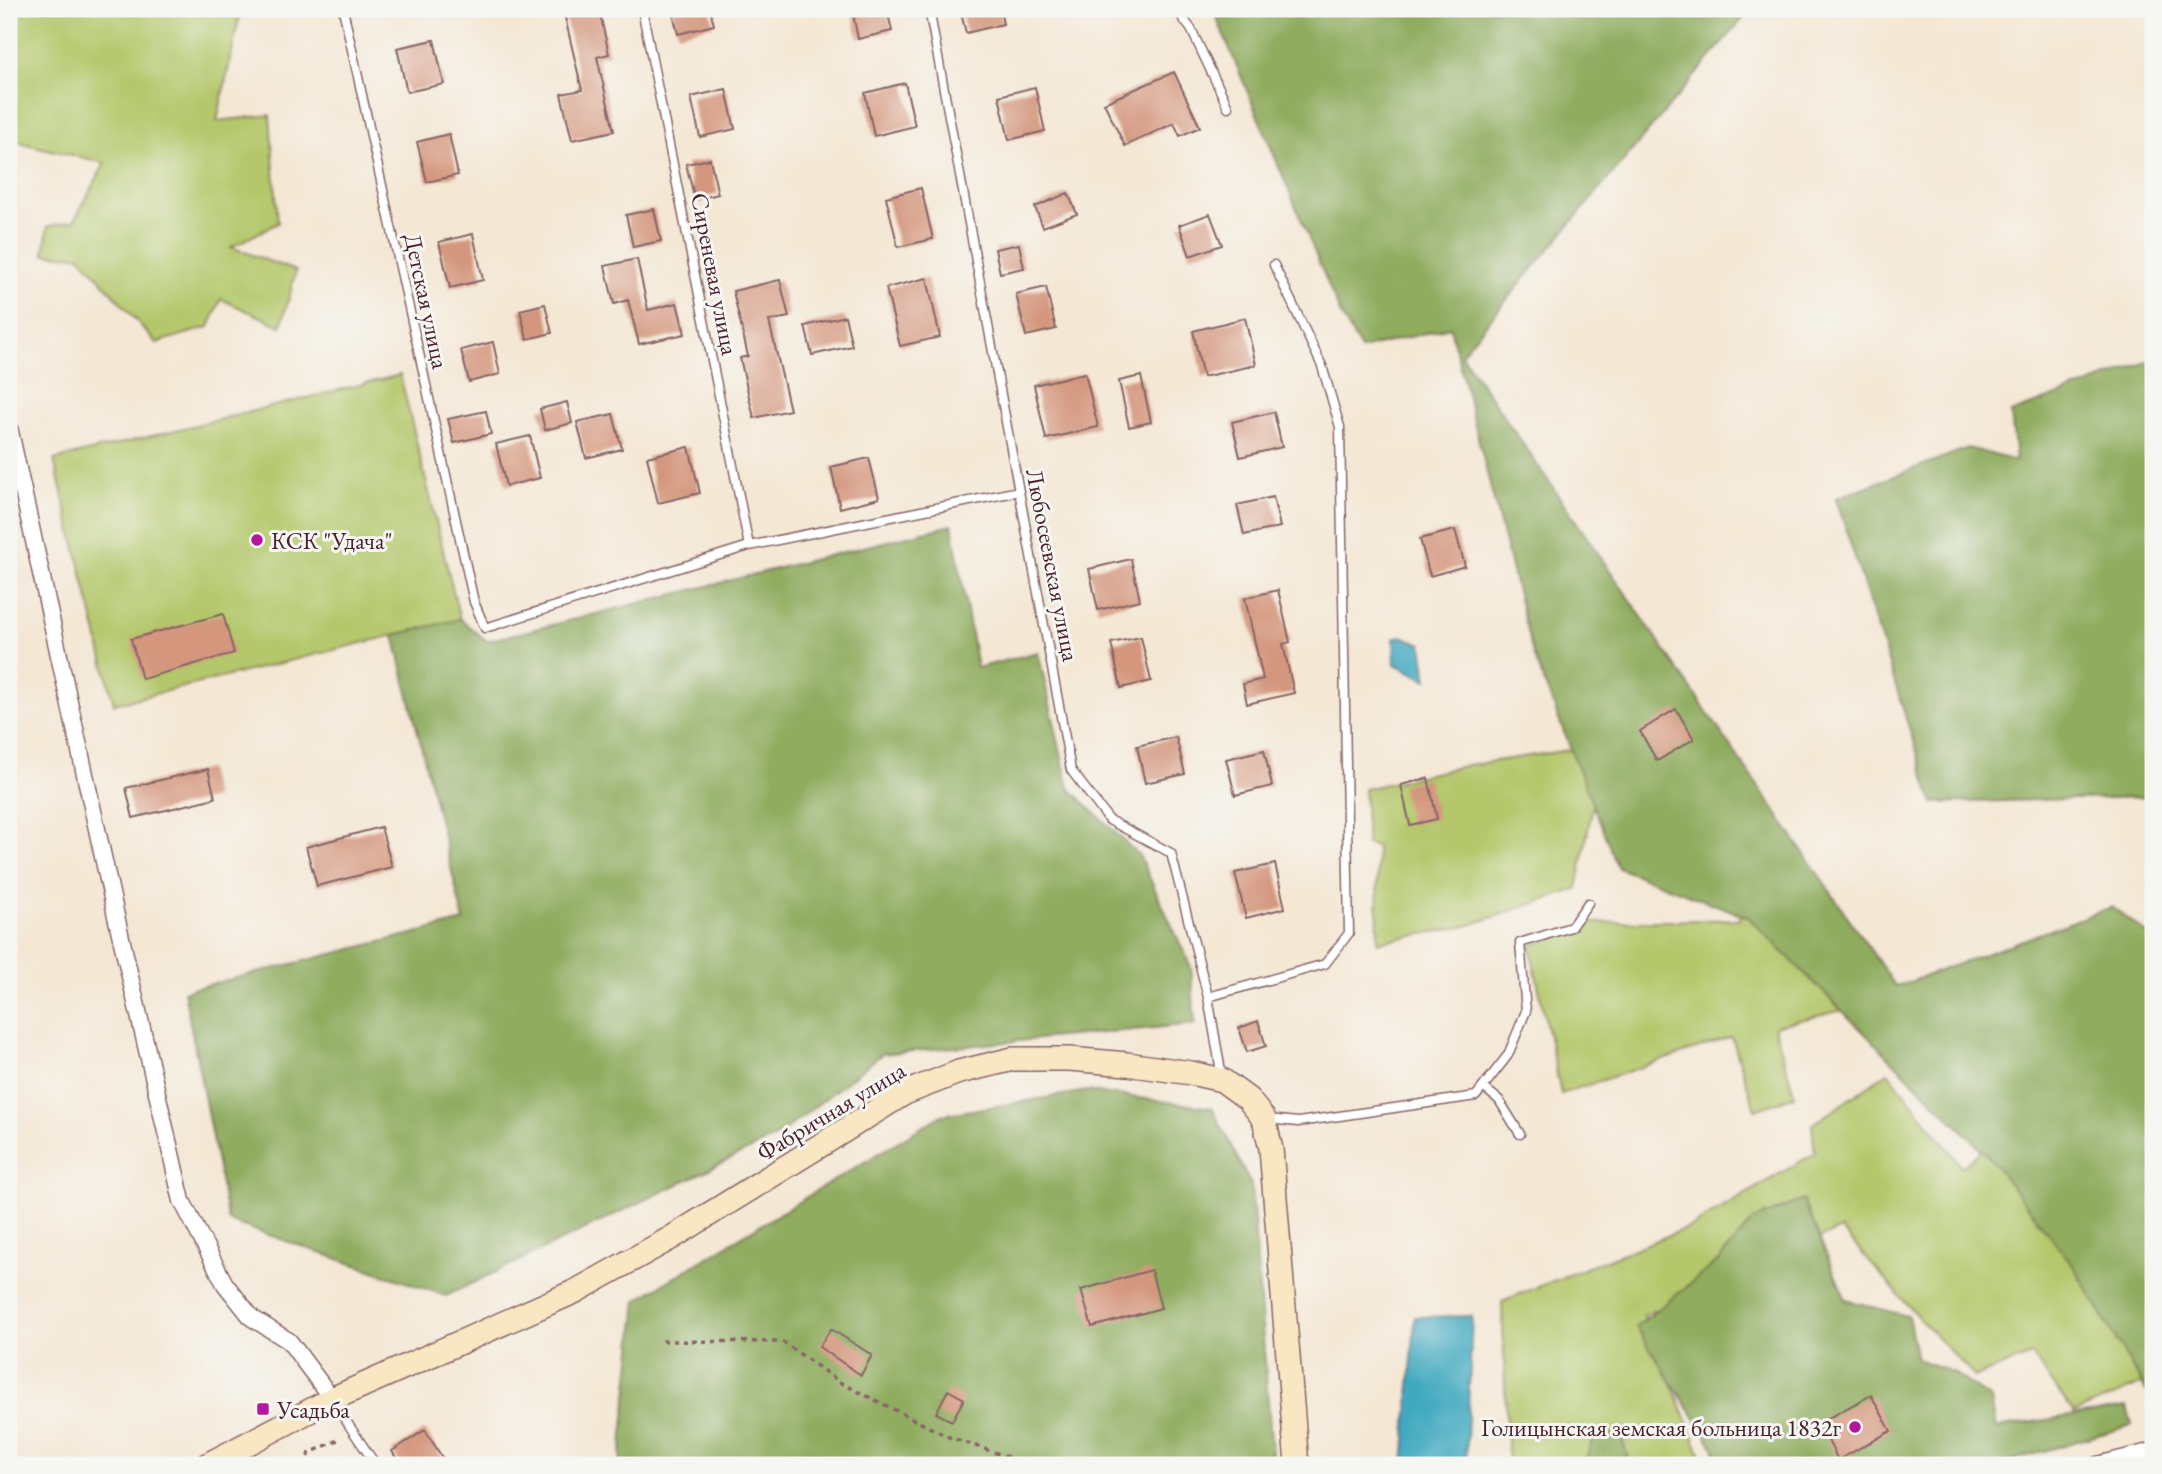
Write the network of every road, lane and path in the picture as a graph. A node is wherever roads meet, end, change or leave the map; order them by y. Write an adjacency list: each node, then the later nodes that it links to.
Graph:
1 (343, 9): 9 (lane, Детская улица)
2 (642, 9): 9 (lane, Сиреневая улица)
3 (929, 9): 8 (lane, Любосеевская улица)
4 (1176, 9): 5 (lane)
5 (1228, 107)
6 (1274, 265): 11 (lane)
7 (9, 427): 19 (street)
8 (1019, 491): 9 (lane); 11 (lane, Любосеевская улица)
9 (749, 546)
10 (1588, 903): 13 (lane)
11 (1208, 997): 12 (lane, Любосеевская улица)
12 (1222, 1080): 14 (street, Фабричная улица); 19 (street, Фабричная улица)
13 (1483, 1087): 14 (lane); 15 (lane)
14 (1264, 1119): 26 (street)
15 (1520, 1134)
16 (2153, 1310): 17 (path)
17 (2153, 1337)
18 (662, 1341): 25 (path)
19 (332, 1399): 20 (lane); 22 (street, Фабричная улица)
20 (355, 1432): 23 (path); 24 (lane)
21 (2153, 1451): 27 (street)
22 (208, 1465)
23 (302, 1465)
24 (376, 1465)
25 (1018, 1465)
26 (1297, 1465)
27 (2098, 1465)

